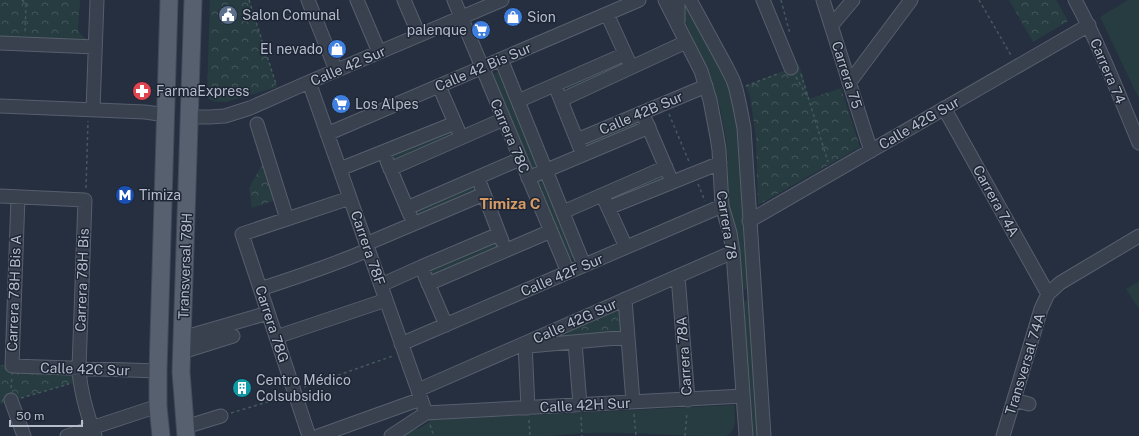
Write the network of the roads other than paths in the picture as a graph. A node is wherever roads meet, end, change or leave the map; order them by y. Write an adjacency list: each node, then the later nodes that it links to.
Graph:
1 (97, 0): 26 (street)
2 (170, 0): 44 (main road, Transversal 78H)
3 (194, 0): 46 (main road, Transversal 78H)
4 (308, 0): 33 (street)
5 (357, 0): 27 (street)
6 (404, 0): 23 (street)
7 (454, 0): 19 (street, Carrera 78C)
8 (639, 0): 18 (street, Calle 42 Bis Sur)
9 (665, 0): 21 (street, Carrera 78)
10 (678, 0): 21 (street)
11 (690, 0): 77 (street, Carrera 78)
12 (764, 0): 32 (street)
13 (823, 0): 22 (street, Carrera 75)
14 (853, 0): 22 (street)
15 (911, 0): 35 (street)
16 (1075, 0): 20 (street, Carrera 74)
17 (499, 1): 19 (street, Calle 42 Sur)
18 (607, 14): 28 (street); 29 (street, Calle 42 Bis Sur)
19 (461, 18): 23 (street, Calle 42 Sur); 30 (street, Carrera 78C)
20 (1089, 25): 42 (street, Calle 42G Sur); 54 (street, Carrera 74)
21 (678, 26): 24 (street, Carrera 78)
22 (831, 26): 35 (street, Carrera 75)
23 (419, 35): 27 (street, Calle 42 Sur)
24 (686, 42): 31 (street); 38 (street, Carrera 78)
25 (0, 43): 26 (street)
26 (95, 47): 45 (street)
27 (379, 52): 33 (street, Calle 42 Sur)
28 (625, 54): 31 (street); 36 (street)
29 (501, 59): 30 (street, Calle 42 Bis Sur); 40 (street, Carrera 78C)
30 (482, 67): 37 (street, Calle 42 Bis Sur); 47 (street, Carrera 78C)
31 (632, 67): 39 (street)
32 (795, 67)
33 (336, 70): 34 (street, Calle 42 Sur)
34 (309, 82): 46 (street, Calle 42 Sur); 51 (street, Carrera 78F)
35 (849, 83): 55 (street, Carrera 75)
36 (555, 85): 39 (street); 40 (street)
37 (439, 86): 48 (street); 51 (street, Calle 42 Bis Sur)
38 (706, 86): 43 (street, Calle 42B Sur); 59 (street, Carrera 78)
39 (561, 100): 53 (street)
40 (518, 101): 63 (street, Carrera 78C)
41 (0, 106): 45 (street)
42 (944, 108): 55 (street, Calle 42G Sur); 94 (street, Carrera 74A)
43 (643, 112): 50 (street); 53 (street, Calle 42B Sur)
44 (166, 115): 45 (street); 108 (main road, Transversal 78H)
45 (91, 116)
46 (190, 117): 104 (main road, Transversal 78H)
47 (504, 119): 52 (street); 58 (street, Carrera 78C)
48 (455, 123): 52 (street); 56 (street)
49 (257, 124): 76 (street)
50 (649, 127): 57 (street); 60 (street)
51 (327, 134): 61 (street, Carrera 78F)
52 (461, 138): 62 (street)
53 (577, 140): 57 (street)
54 (1139, 143)
55 (871, 151): 77 (street, Calle 42G Sur)
56 (384, 152): 61 (street); 62 (street)
57 (583, 155): 63 (street)
58 (520, 159): 64 (street); 65 (street, Carrera 78C)
59 (720, 163): 66 (street); 72 (street, Carrera 78)
60 (666, 168): 66 (street); 68 (street)
61 (340, 169): 71 (street, Carrera 78F)
62 (390, 169): 73 (street)
63 (546, 171): 65 (street); 75 (street, Carrera 78C)
64 (478, 177): 67 (street); 73 (street)
65 (528, 178): 79 (street, Carrera 78C)
66 (672, 182): 74 (street)
67 (484, 194): 78 (street); 80 (street)
68 (602, 195): 74 (street); 75 (street)
69 (0, 196): 70 (street)
70 (18, 197): 107 (street, Carrera 78H Bis A); 109 (street, Carrera 78H Bis)
71 (350, 198): 76 (street); 82 (street, Carrera 78F)
72 (722, 206): 83 (street, Calle 42F Sur); 85 (street, Carrera 78)
73 (406, 208): 78 (street)
74 (608, 208): 83 (street)
75 (563, 212): 86 (street, Carrera 78C)
76 (287, 219): 92 (street, Carrera 78G)
77 (749, 221): 93 (street, Carrera 78)
78 (414, 224): 82 (street)
79 (550, 231): 84 (street); 88 (street, Carrera 78C)
80 (499, 234): 84 (street); 87 (street)
81 (1139, 236): 94 (street)
82 (367, 247): 91 (street, Carrera 78F); 92 (street)
83 (626, 247): 86 (street, Calle 42F Sur)
84 (505, 251): 90 (street)
85 (733, 252): 89 (street, Calle 42G Sur); 95 (street, Carrera 78)
86 (584, 265): 88 (street, Calle 42F Sur)
87 (421, 267): 90 (street); 91 (street)
88 (568, 272): 99 (street, Calle 42F Sur)
89 (678, 276): 96 (street, Calle 42G Sur); 113 (street, Carrera 78A)
90 (428, 284): 99 (street)
91 (381, 285): 97 (street, Carrera 78F)
92 (260, 289): 98 (street, Carrera 78G)
93 (754, 294): 95 (street); 131 (street, Carrera 78)
94 (1048, 294): 114 (street, Transversal 74A)
95 (736, 295): 111 (street, Carrera 78)
96 (625, 299): 102 (street); 105 (street, Calle 42G Sur)
97 (386, 300): 101 (street); 106 (street, Carrera 78F)
98 (268, 313): 101 (street, Carrera 78G); 104 (street)
99 (446, 325): 106 (street, Calle 42F Sur)
100 (232, 336): 104 (street)
101 (276, 337): 127 (street, Carrera 78G)
102 (628, 337): 103 (street); 115 (street)
103 (575, 342): 105 (street); 117 (street)
104 (182, 345): 123 (main road, Transversal 78H)
105 (525, 345): 110 (street, Calle 42G Sur); 119 (street)
106 (403, 348): 110 (street, Carrera 78F)
107 (12, 366): 109 (street, Calle 42C Sur)
108 (158, 371): 109 (street, Calle 42C Sur); 118 (main road, Transversal 78H)
109 (79, 375): 122 (street, Carrera 78H Bis)
110 (419, 395): 120 (street, Carrera 78F); 128 (street, Calle 42G Sur)
111 (743, 396): 113 (street, Calle 42H Sur); 130 (street, Carrera 78)
112 (11, 400): 124 (street)
113 (688, 400): 115 (street, Calle 42H Sur)
114 (1014, 400): 116 (street); 132 (street, Transversal 74A)
115 (633, 402): 117 (street, Calle 42H Sur)
116 (1029, 404)
117 (580, 405): 119 (street, Calle 42H Sur)
118 (158, 406): 122 (street); 126 (main road, Transversal 78H)
119 (528, 408): 120 (street, Calle 42H Sur)
120 (426, 414): 129 (street)
121 (221, 416): 123 (street)
122 (93, 432): 125 (street)
123 (185, 432)
124 (24, 436)
125 (67, 436)
126 (161, 436)
127 (309, 436)
128 (318, 436)
129 (391, 436)
130 (746, 436)
131 (764, 436)
132 (1003, 436)

